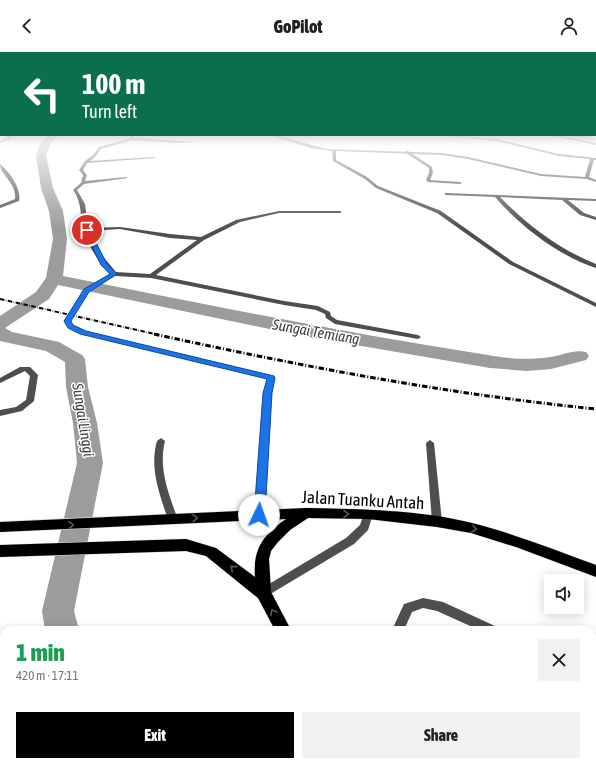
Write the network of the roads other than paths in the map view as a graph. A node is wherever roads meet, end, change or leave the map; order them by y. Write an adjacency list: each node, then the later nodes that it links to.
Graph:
1 (86, 162): 10 (street)
2 (338, 162): 24 (street)
3 (422, 162): 11 (street)
4 (485, 162): 8 (street)
5 (593, 162): 8 (street)
6 (0, 165): 16 (street)
7 (126, 178): 10 (street)
8 (587, 178): 9 (street)
9 (596, 181)
10 (83, 183): 19 (street)
11 (460, 183)
12 (447, 194): 13 (street)
13 (497, 197): 14 (street); 21 (street)
14 (564, 199): 15 (street); 18 (street)
15 (596, 200)
16 (0, 207)
17 (340, 212): 20 (street)
18 (596, 219)
19 (87, 230): 20 (street); 22 (street)
20 (202, 239): 23 (street)
21 (596, 266)
22 (114, 274): 23 (street); 32 (street)
23 (151, 276): 25 (street)
24 (596, 304)
25 (418, 337)
26 (0, 381): 27 (street)
27 (0, 413)
28 (161, 441): 33 (street)
29 (430, 443): 34 (street)
30 (307, 513): 31 (highway, Jalan Tuanku Antah, one-way to 31); 32 (highway, Jalan Tuanku Antah); 38 (highway)
31 (368, 514): 34 (highway, Jalan Tuanku Antah); 38 (street)
32 (259, 515): 33 (highway, Jalan Tuanku Antah, one-way to 32)
33 (173, 520): 35 (highway, Jalan Tuanku Antah, one-way to 33)
34 (436, 522): 37 (highway, Jalan Tuanku Antah, one-way to 37)
35 (0, 527)
36 (0, 551): 38 (highway, one-way to 36)
37 (596, 571)
38 (263, 593): 39 (highway, one-way to 38)
39 (281, 626)
40 (400, 626): 41 (street)
41 (482, 626)

